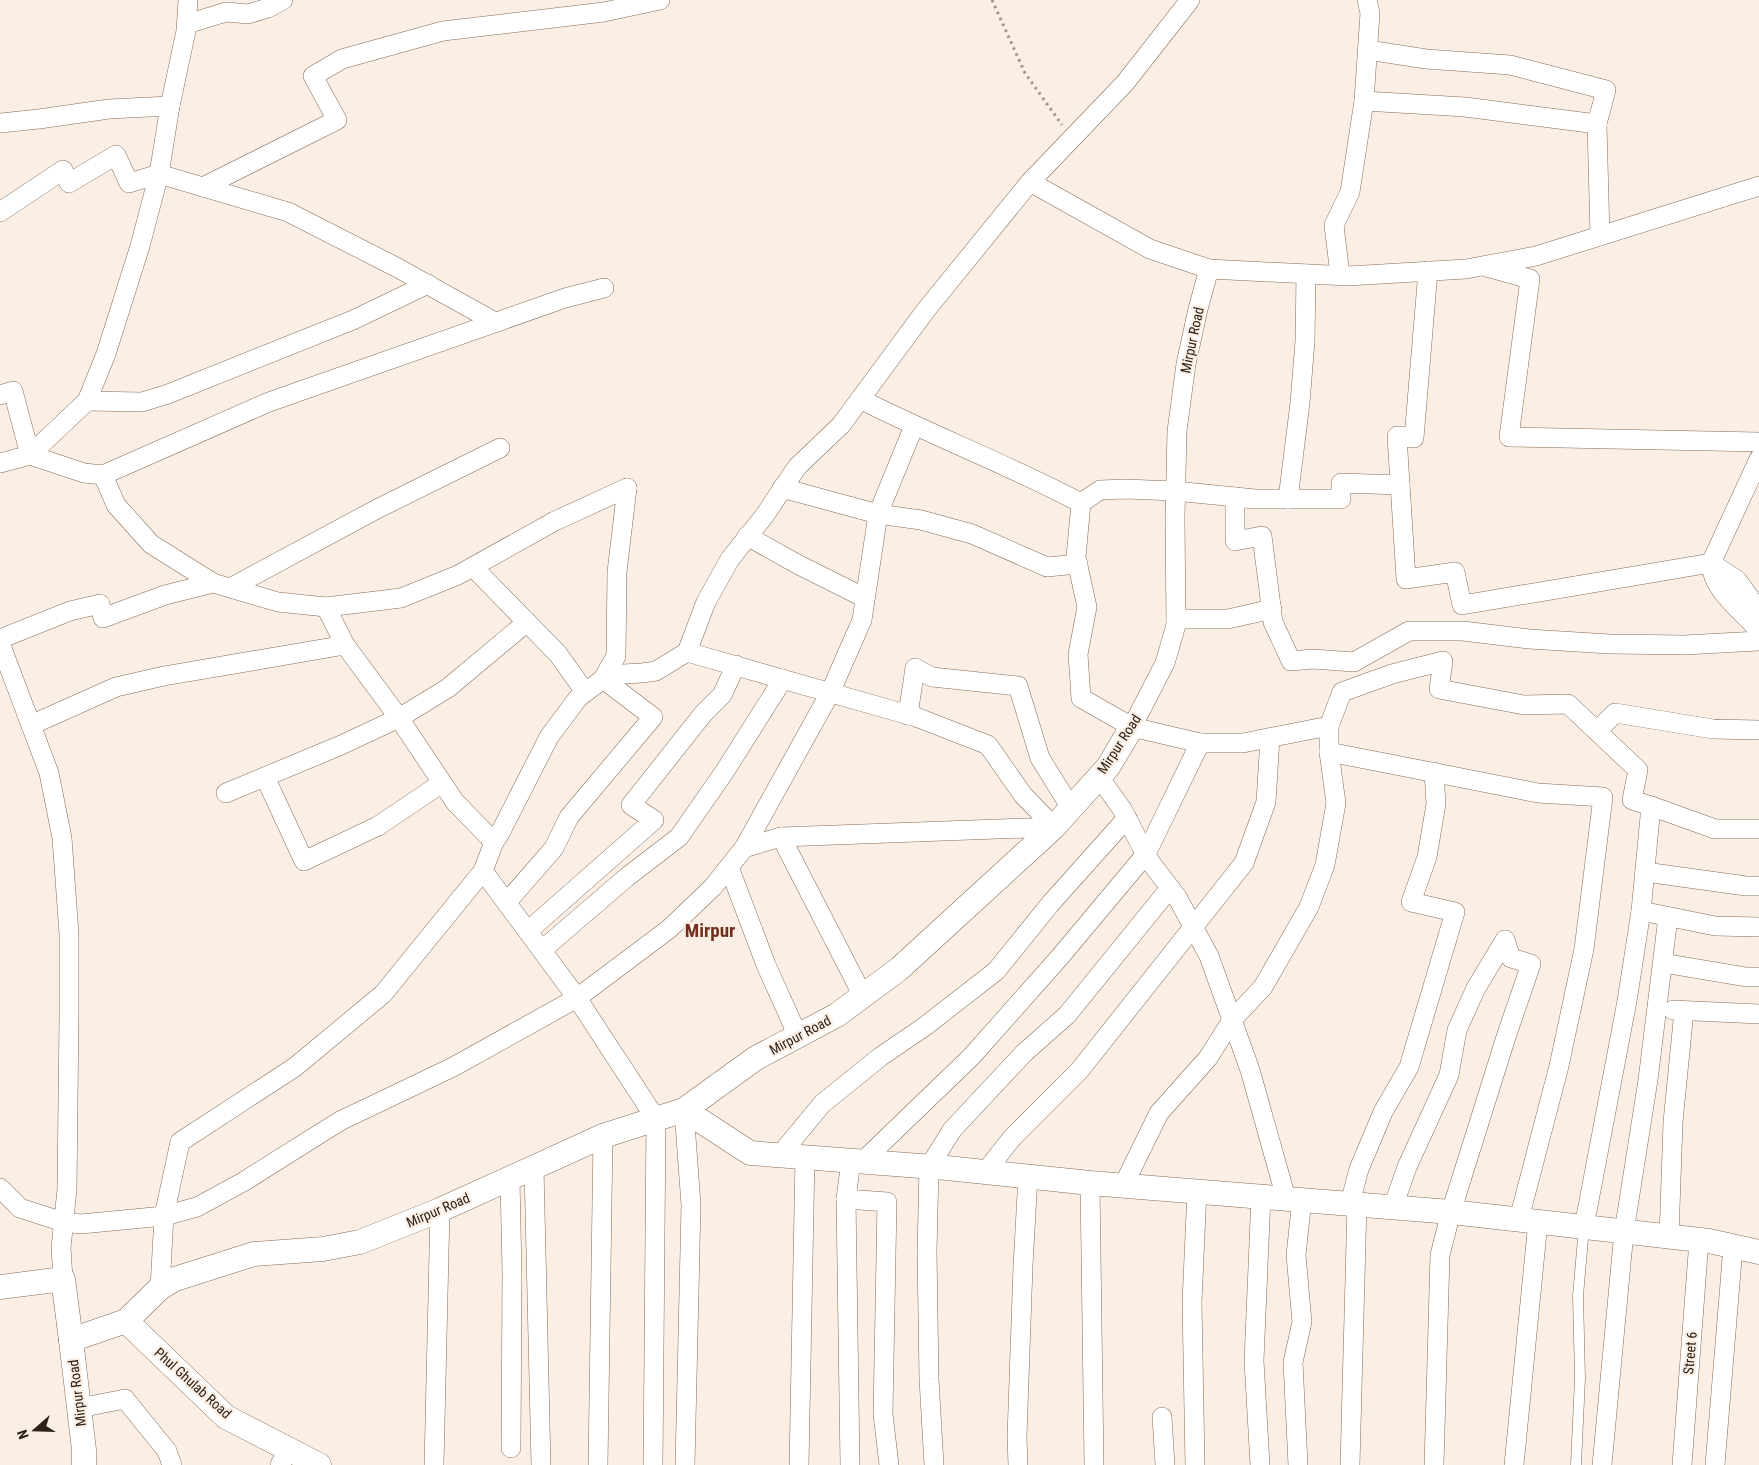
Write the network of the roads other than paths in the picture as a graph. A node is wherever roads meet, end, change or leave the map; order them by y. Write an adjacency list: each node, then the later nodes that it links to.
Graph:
1 (188, 0): 6 (street)
2 (283, 0): 6 (street)
3 (660, 0): 15 (street)
4 (1190, 0): 13 (street)
5 (1367, 0): 7 (street)
6 (186, 24): 9 (street)
7 (1368, 50): 8 (street); 11 (street)
8 (1364, 101): 11 (street); 22 (street)
9 (170, 106): 10 (street); 12 (street)
10 (0, 123)
11 (1597, 124): 17 (street)
12 (159, 174): 15 (street); 16 (street); 28 (street)
13 (1030, 182): 19 (street); 27 (street)
14 (1759, 186): 17 (street)
15 (203, 187): 23 (street)
16 (0, 212)
17 (1600, 236): 18 (street)
18 (1482, 266): 20 (street); 30 (street)
19 (1209, 269): 21 (street); 38 (street, Mirpur Road)
20 (1428, 271): 22 (street); 36 (street)
21 (1306, 274): 22 (street); 40 (street)
22 (1340, 275)
23 (428, 284): 25 (street); 28 (street)
24 (604, 288): 25 (street)
25 (496, 322): 35 (street)
26 (0, 395): 32 (street)
27 (860, 399): 29 (street); 37 (street)
28 (87, 401): 32 (street)
29 (914, 426): 41 (street); 42 (street)
30 (1759, 442)
31 (500, 448): 47 (street)
32 (30, 455): 34 (street); 35 (street)
33 (1759, 459): 44 (street)
34 (0, 463)
35 (103, 475): 47 (street)
36 (1400, 485): 40 (street); 44 (street)
37 (782, 488): 42 (street); 43 (street)
38 (1175, 491): 39 (street); 41 (street); 52 (street, Mirpur Road)
39 (1235, 497): 40 (street); 50 (street)
40 (1288, 499)
41 (1081, 503): 45 (street)
42 (878, 514): 45 (street); 48 (street)
43 (748, 536): 48 (street); 59 (street)
44 (1711, 563): 51 (street); 54 (street)
45 (1078, 564): 69 (street)
46 (473, 567): 49 (street); 53 (street); 61 (street)
47 (222, 586): 49 (street); 55 (street)
48 (865, 598): 64 (street)
49 (326, 607): 58 (street)
50 (1272, 609): 52 (street); 56 (street)
51 (1759, 611)
52 (1176, 619): 69 (street, Mirpur Road)
53 (526, 622): 63 (street); 66 (street)
54 (1759, 631)
55 (0, 639)
56 (1759, 641)
57 (0, 643): 67 (street)
58 (345, 645): 66 (street); 67 (street)
59 (688, 652): 60 (street); 61 (street)
60 (736, 665): 62 (street); 99 (street)
61 (603, 679): 63 (street); 94 (street)
62 (783, 679): 64 (street); 100 (street)
63 (585, 692): 86 (street)
64 (830, 693): 65 (street); 87 (street)
65 (908, 715): 81 (street); 83 (street)
66 (399, 718): 76 (street); 78 (street)
67 (31, 725): 134 (street)
68 (1329, 726): 71 (street); 72 (street); 74 (street)
69 (1132, 727): 73 (street); 77 (street, Mirpur Road)
70 (1759, 730): 71 (street)
71 (1597, 731): 80 (street)
72 (1270, 738): 73 (street); 98 (street)
73 (1200, 743): 88 (street)
74 (1329, 752): 75 (street); 108 (street)
75 (1434, 772): 128 (street); 133 (street)
76 (265, 777): 78 (street); 79 (street)
77 (1099, 777): 81 (street, Mirpur Road); 82 (street)
78 (442, 782): 86 (street)
79 (226, 794)
80 (1651, 806): 84 (street); 91 (street)
81 (1071, 808): 83 (street, Mirpur Road)
82 (1127, 818): 88 (street); 113 (street)
83 (1054, 827): 85 (street); 103 (street, Mirpur Road)
84 (1759, 829)
85 (781, 837): 87 (street); 103 (street)
86 (494, 842): 90 (street)
87 (744, 848): 89 (street)
88 (1146, 854): 93 (street); 115 (street)
89 (729, 867): 104 (street); 109 (street)
90 (483, 871): 94 (street); 132 (street)
91 (1645, 872): 92 (street); 95 (street)
92 (1759, 886)
93 (1170, 888): 98 (street); 116 (street)
94 (507, 902): 99 (street)
95 (1641, 911): 96 (street); 135 (street)
96 (1668, 917): 97 (street); 101 (street)
97 (1759, 927)
98 (1194, 928): 108 (street); 118 (street)
99 (528, 932): 100 (street)
100 (542, 950): 104 (street)
101 (1663, 963): 102 (street); 105 (street)
102 (1759, 977)
103 (863, 996): 109 (street, Mirpur Road)
104 (577, 998): 111 (street); 132 (street)
105 (1657, 1009): 106 (street); 136 (street)
106 (1684, 1010): 107 (street); 137 (street)
107 (1759, 1014)
108 (1232, 1020): 122 (street); 126 (street)
109 (798, 1036): 110 (street, Mirpur Road)
110 (684, 1110): 111 (street, Mirpur Road); 113 (street); 157 (street)
111 (656, 1119): 112 (street, Mirpur Road); 156 (street)
112 (603, 1136): 117 (street, Mirpur Road); 155 (street)
113 (780, 1155): 114 (street)
114 (805, 1157): 115 (street); 158 (street)
115 (857, 1161): 116 (street); 127 (street)
116 (929, 1167): 118 (street); 161 (street)
117 (534, 1168): 120 (street, Mirpur Road); 154 (street)
118 (986, 1171): 119 (street)
119 (1028, 1176): 121 (street); 162 (street)
120 (510, 1178): 130 (street, Mirpur Road); 148 (street)
121 (1090, 1183): 122 (street); 163 (street)
122 (1124, 1184): 124 (street)
123 (0, 1188): 134 (street)
124 (1197, 1190): 125 (street); 165 (street)
125 (1260, 1196): 126 (street); 166 (street)
126 (1294, 1198): 128 (street); 167 (street)
127 (846, 1200): 159 (street); 160 (street)
128 (1353, 1203): 129 (street); 168 (street)
129 (1393, 1207): 131 (street); 131 (street)
130 (440, 1210): 143 (street, Mirpur Road); 153 (street)
131 (1451, 1212): 133 (street); 169 (street)
132 (164, 1216): 134 (street); 143 (street)
133 (1528, 1220): 135 (street); 170 (street)
134 (63, 1222): 141 (street)
135 (1584, 1227): 136 (street); 171 (lane)
136 (1624, 1232): 137 (street); 172 (street)
137 (1670, 1237): 138 (street)
138 (1700, 1240): 139 (street); 173 (street, Street 6)
139 (1733, 1247): 140 (street); 174 (street)
140 (1759, 1252)
141 (63, 1279): 142 (street); 145 (street)
142 (0, 1287)
143 (160, 1288): 144 (street, Mirpur Road)
144 (126, 1321): 145 (street, Mirpur Road); 149 (street, Phul Ghulab Road)
145 (71, 1340): 146 (street, Mirpur Road)
146 (79, 1408): 150 (street, Mirpur Road); 151 (street)
147 (1162, 1417): 164 (street)
148 (512, 1448)
149 (284, 1457): 152 (street, Phul Ghulab Road)
150 (84, 1465)
151 (172, 1465)
152 (319, 1465)
153 (434, 1465)
154 (541, 1465)
155 (598, 1465)
156 (653, 1465)
157 (686, 1465)
158 (799, 1465)
159 (850, 1465)
160 (889, 1465)
161 (934, 1465)
162 (1018, 1465)
163 (1094, 1465)
164 (1165, 1465)
165 (1195, 1465)
166 (1260, 1465)
167 (1298, 1465)
168 (1350, 1465)
169 (1434, 1465)
170 (1514, 1465)
171 (1576, 1465)
172 (1602, 1465)
173 (1682, 1465)
174 (1715, 1465)

